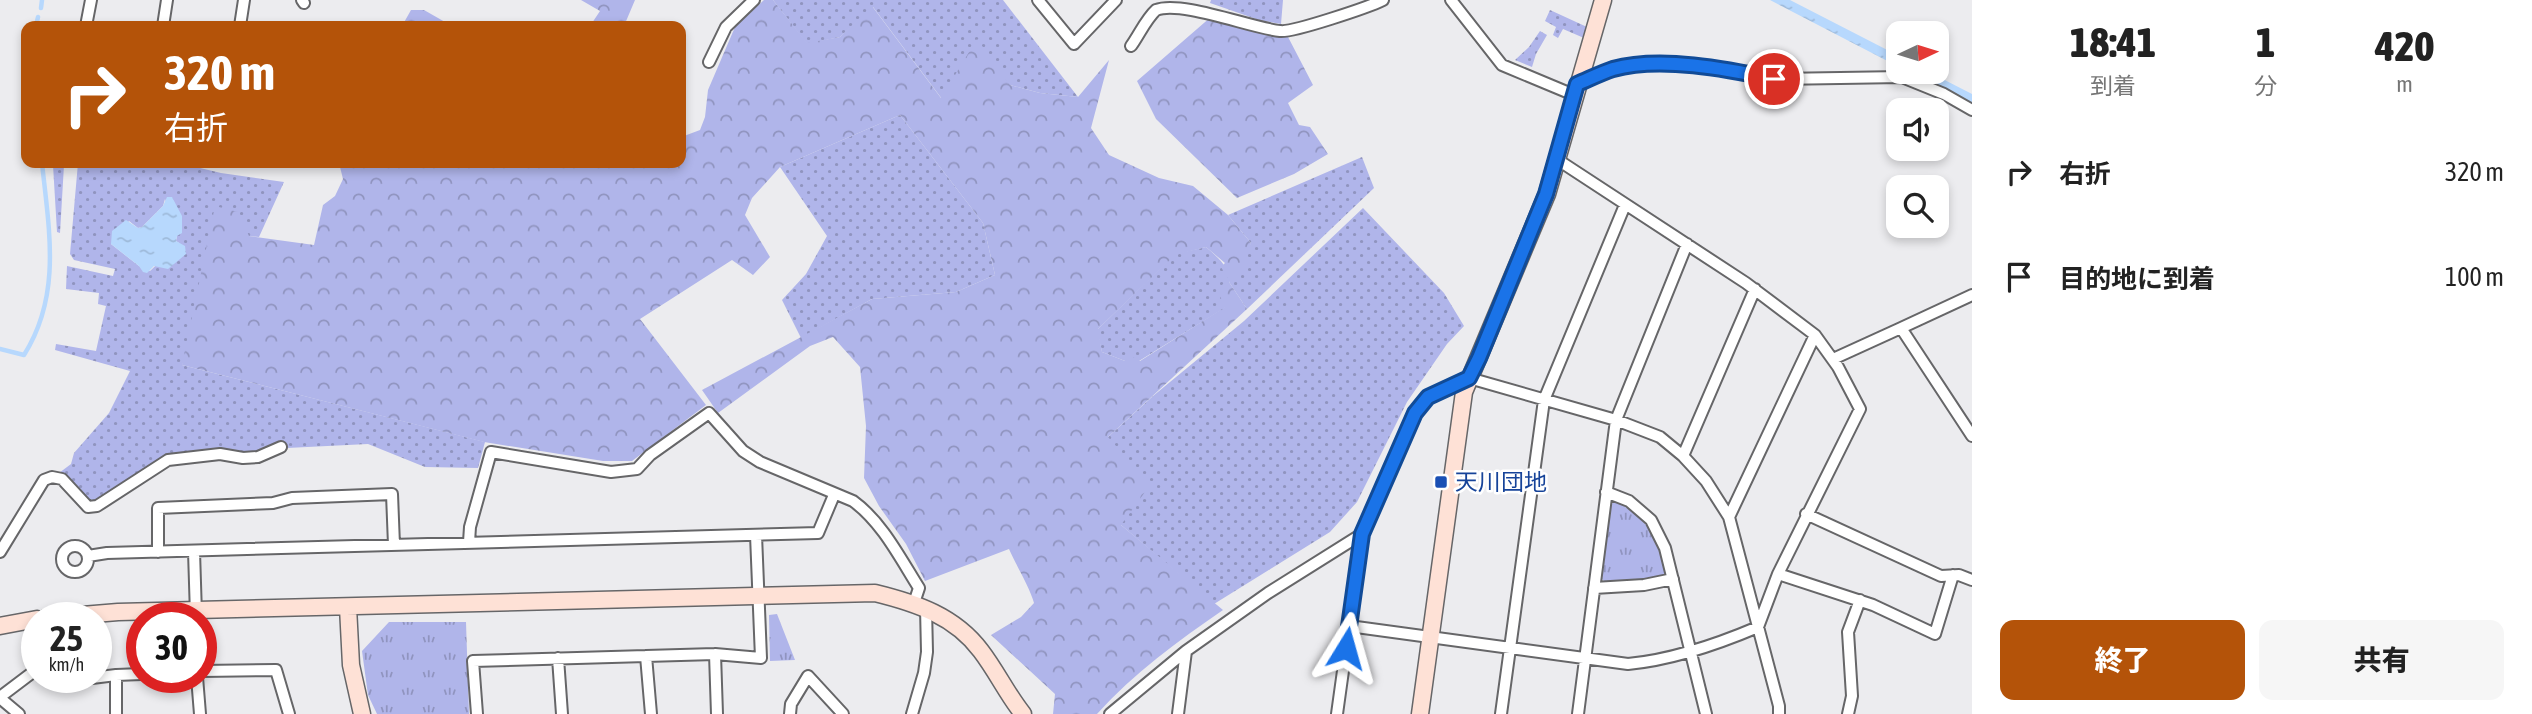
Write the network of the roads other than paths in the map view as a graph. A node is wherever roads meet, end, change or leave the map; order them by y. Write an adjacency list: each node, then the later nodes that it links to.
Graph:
1 (91, 0): 10 (street)
2 (167, 0): 11 (street)
3 (244, 0): 12 (street)
4 (754, 0): 14 (street)
5 (1038, 0): 6 (street)
6 (1116, 0)
7 (1382, 0): 13 (street)
8 (1451, 0): 15 (street)
9 (1603, 0): 15 (street)
10 (87, 21)
11 (164, 21)
12 (241, 21)
13 (1131, 46)
14 (709, 62)
15 (1576, 90): 16 (street); 17 (street)
16 (1972, 110)
17 (1558, 160): 18 (street); 25 (street)
18 (1625, 205): 19 (street); 26 (street)
19 (1687, 244): 20 (street); 27 (street)
20 (1755, 289): 23 (street); 30 (street)
21 (1972, 295): 22 (street)
22 (1901, 328): 24 (street); 28 (street)
23 (1815, 335): 24 (street); 34 (street)
24 (1833, 359): 33 (street)
25 (1469, 378): 26 (street); 35 (street); 58 (street)
26 (1544, 400): 27 (street); 59 (street)
27 (1616, 421): 30 (street); 31 (street)
28 (1972, 436)
29 (281, 447): 40 (street)
30 (1683, 456): 34 (street)
31 (1606, 492): 45 (street); 47 (street)
32 (834, 495): 36 (street); 37 (street); 51 (street)
33 (1806, 514): 43 (street); 44 (street)
34 (1730, 517): 57 (street)
35 (1362, 534): 56 (street); 61 (street)
36 (756, 535): 37 (street); 48 (street)
37 (469, 542): 38 (street)
38 (394, 545): 39 (street); 41 (street)
39 (194, 551): 41 (street); 50 (street)
40 (0, 552)
41 (158, 552): 42 (street)
42 (88, 556)
43 (1778, 574): 49 (street); 57 (street)
44 (1953, 575): 46 (street); 49 (street)
45 (1673, 579): 47 (street); 60 (street)
46 (1972, 580)
47 (1594, 588): 65 (street)
48 (759, 594): 51 (street); 52 (street); 62 (street)
49 (1860, 600): 94 (street)
50 (196, 602)
51 (920, 605): 84 (street); 85 (street)
52 (348, 607): 53 (street); 77 (street)
53 (217, 613)
54 (21, 622): 55 (street)
55 (0, 626)
56 (1349, 626): 58 (street); 88 (street)
57 (1758, 627): 60 (street); 93 (street)
58 (1431, 637): 59 (street); 89 (street)
59 (1511, 649): 65 (street); 90 (street)
60 (1690, 650): 65 (street); 92 (street)
61 (1186, 651): 86 (street); 87 (street)
62 (715, 653): 63 (street); 81 (street)
63 (646, 656): 64 (street); 80 (street)
64 (558, 658): 78 (street); 79 (street)
65 (1585, 659): 91 (street)
66 (217, 671): 76 (street)
67 (117, 675): 68 (street); 69 (street); 74 (street)
68 (126, 675)
69 (112, 676)
70 (21, 682): 72 (street)
71 (198, 693): 75 (street)
72 (0, 698): 73 (street)
73 (19, 714)
74 (116, 714)
75 (200, 714)
76 (289, 714)
77 (362, 714)
78 (477, 714)
79 (562, 714)
80 (651, 714)
81 (717, 714)
82 (790, 714): 83 (street)
83 (843, 714)
84 (912, 714)
85 (1023, 714)
86 (1110, 714)
87 (1178, 714)
88 (1337, 714)
89 (1420, 714)
90 (1501, 714)
91 (1578, 714)
92 (1706, 714)
93 (1779, 714)
94 (1848, 714)

